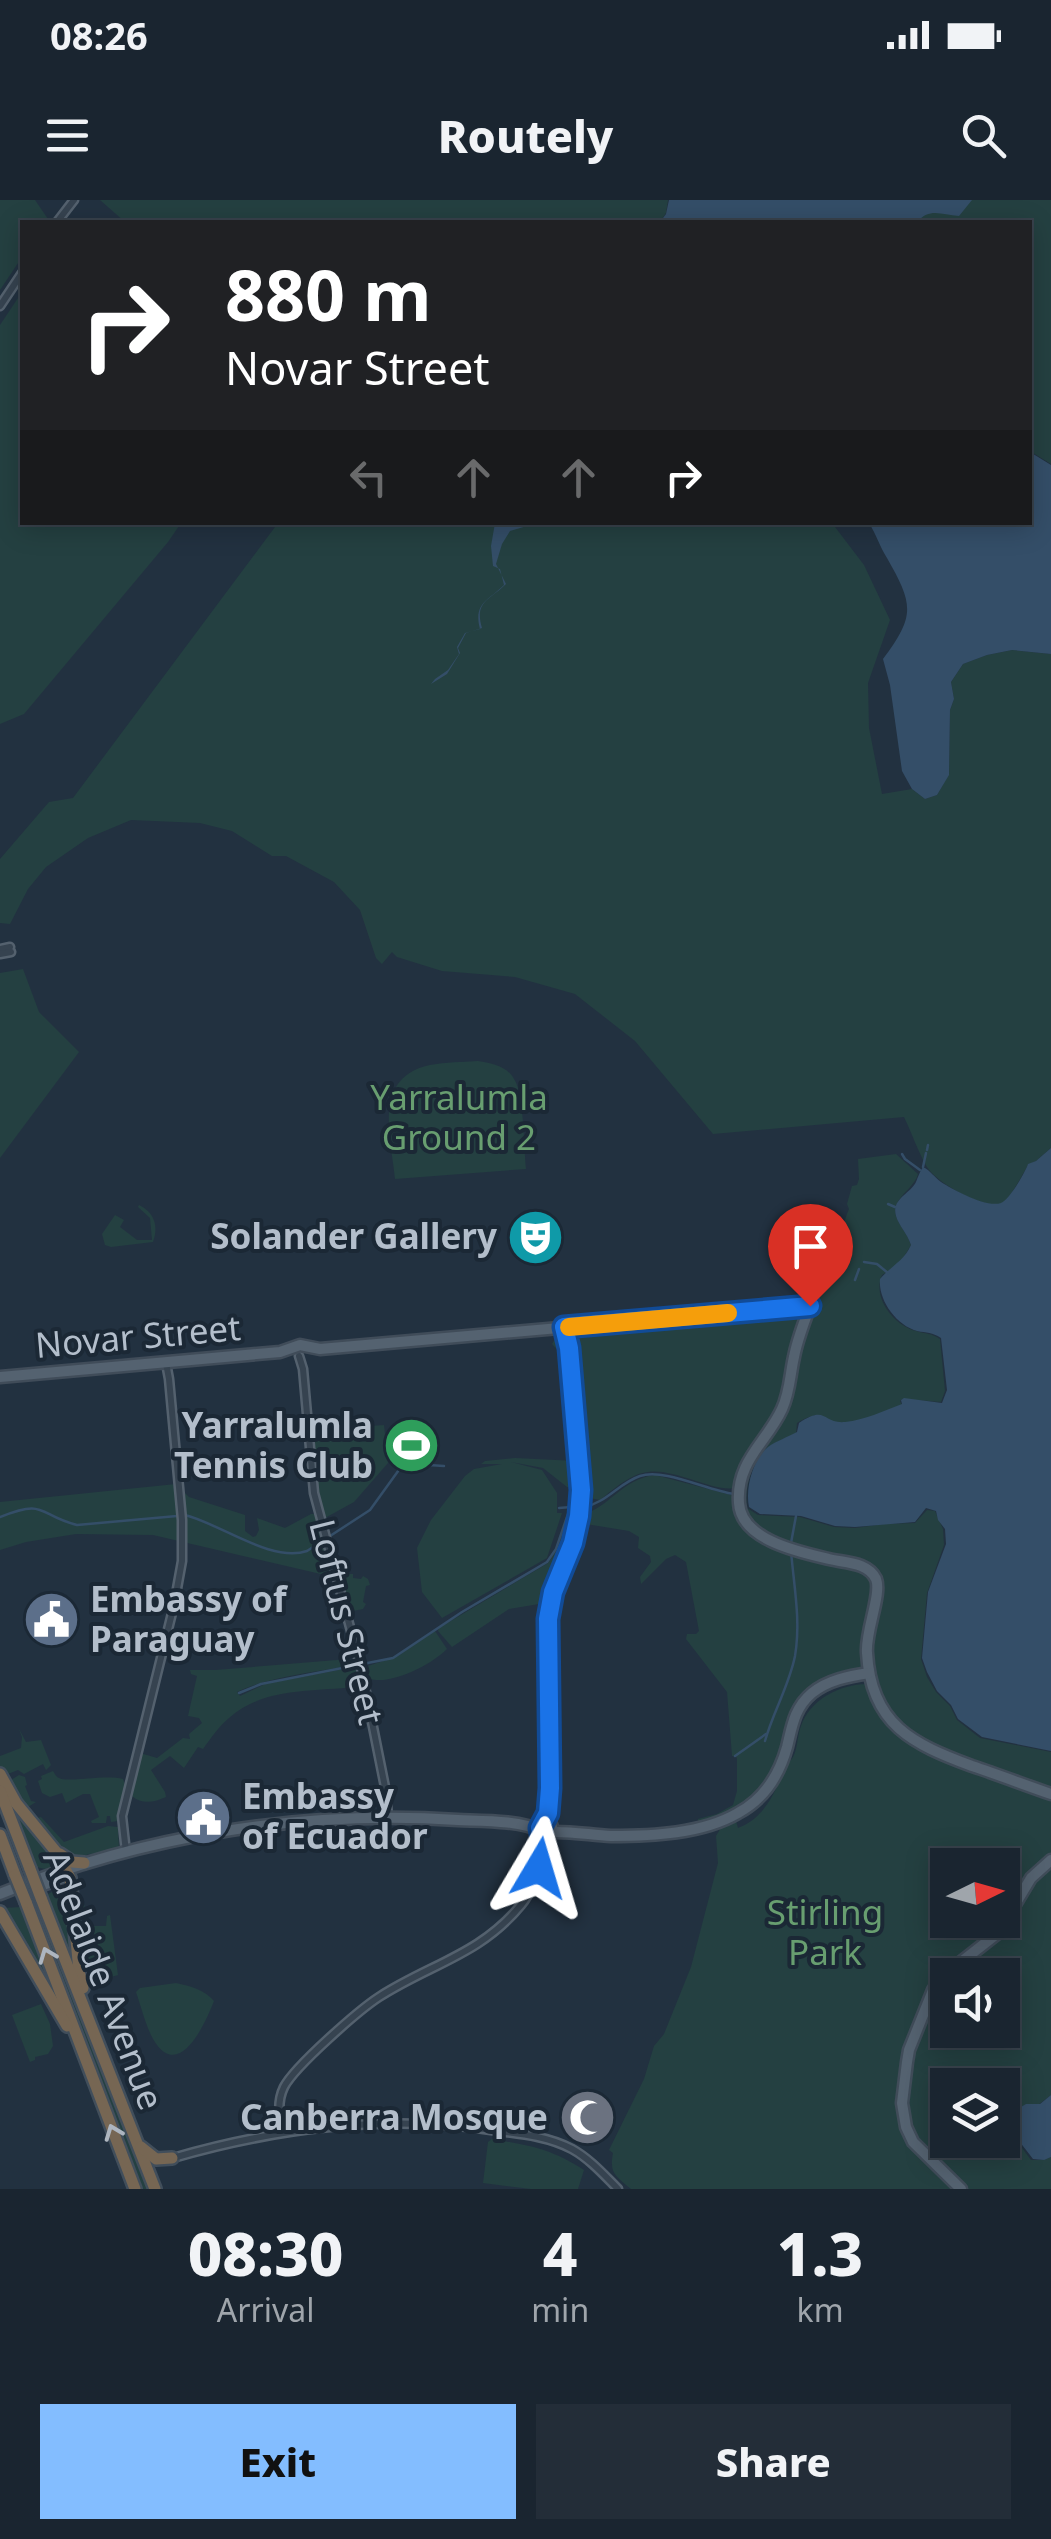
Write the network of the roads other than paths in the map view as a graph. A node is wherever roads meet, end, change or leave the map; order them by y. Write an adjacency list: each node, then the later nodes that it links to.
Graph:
1 (74, 200): 2 (street)
2 (59, 220)
3 (20, 276): 4 (street)
4 (0, 306)
5 (10, 949): 6 (street)
6 (0, 952)
7 (796, 1308): 8 (main road); 8 (main road, Novar Street); 9 (main road, Novar Street)
8 (804, 1322): 13 (main road)
9 (567, 1327): 10 (main road, Novar Street); 18 (street)
10 (301, 1355): 11 (main road, Novar Street); 17 (street, Loftus Street)
11 (168, 1362): 12 (main road, Novar Street); 21 (street)
12 (0, 1377)
13 (869, 1673): 16 (main road); 18 (main road)
14 (0, 1774): 20 (highway)
15 (0, 1791): 28 (highway, Adelaide Avenue, bridge)
16 (1051, 1794)
17 (388, 1818): 18 (main road); 21 (main road)
18 (546, 1829): 30 (street)
19 (0, 1835): 29 (highway, Adelaide Avenue, one-way to 19, bridge)
20 (53, 1848): 24 (highway); 25 (highway)
21 (126, 1853): 22 (main road)
22 (110, 1858): 24 (main road); 25 (main road)
23 (1051, 1860): 36 (main road)
24 (84, 1863): 25 (main road)
25 (67, 1872): 26 (main road); 28 (highway)
26 (0, 1898)
27 (2, 1918): 29 (highway)
28 (104, 2059): 31 (highway, Adelaide Avenue)
29 (91, 2075): 33 (highway, Adelaide Avenue, one-way to 29)
30 (282, 2132): 32 (street); 35 (street)
31 (136, 2142): 32 (highway); 34 (highway, Adelaide Avenue)
32 (172, 2158): 34 (highway)
33 (135, 2189)
34 (156, 2189)
35 (618, 2189)
36 (960, 2189)

